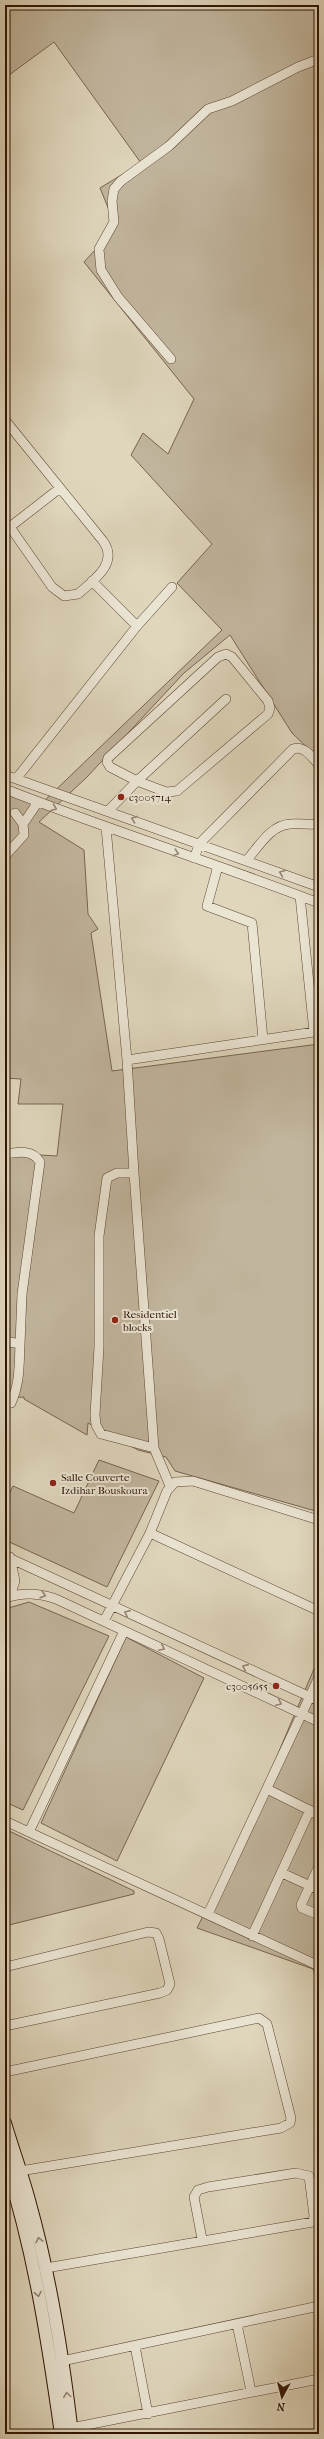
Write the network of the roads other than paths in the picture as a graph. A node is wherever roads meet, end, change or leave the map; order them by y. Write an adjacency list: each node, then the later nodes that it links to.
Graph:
1 (319, 59): 2 (street)
2 (171, 359)
3 (5, 420): 4 (street)
4 (60, 488): 5 (street); 6 (street)
5 (7, 529): 6 (street)
6 (92, 581): 8 (street)
7 (172, 588): 8 (street)
8 (137, 626): 12 (street)
9 (226, 699): 13 (street)
10 (319, 765): 21 (street)
11 (5, 774): 12 (street)
12 (16, 779): 16 (street)
13 (137, 781): 13 (street); 16 (street)
14 (5, 789): 15 (street)
15 (38, 802): 18 (street); 20 (street, one-way to 20)
16 (109, 810): 21 (street, one-way to 16)
17 (15, 813): 18 (street)
18 (23, 824): 22 (street)
19 (319, 824): 24 (street)
20 (106, 828): 23 (street, one-way to 23); 30 (street)
21 (200, 843): 23 (street); 24 (street)
22 (5, 856)
23 (194, 858): 25 (street)
24 (248, 860): 26 (street, one-way to 24)
25 (218, 866): 27 (street); 29 (street)
26 (319, 887)
27 (300, 896): 28 (street); 29 (street)
28 (319, 903)
29 (263, 1039): 30 (street)
30 (127, 1060): 32 (street)
31 (5, 1154): 34 (street)
32 (134, 1174): 36 (street); 36 (street)
33 (5, 1341): 34 (street)
34 (20, 1344): 35 (street)
35 (5, 1404)
36 (154, 1448): 37 (street)
37 (170, 1486): 38 (street); 39 (street)
38 (319, 1520)
39 (150, 1533): 42 (street); 43 (street)
40 (7, 1556): 41 (street); 42 (street)
41 (7, 1597): 44 (street, one-way to 44)
42 (111, 1606): 44 (street); 47 (street, one-way to 42)
43 (319, 1611)
44 (104, 1621): 45 (street)
45 (124, 1631): 49 (street, one-way to 49); 55 (street)
46 (319, 1677): 47 (street)
47 (310, 1696): 48 (street); 49 (street)
48 (319, 1701)
49 (303, 1715): 50 (street); 51 (street)
50 (319, 1722)
51 (266, 1789): 52 (street); 60 (street)
52 (310, 1810): 53 (street); 57 (street)
53 (319, 1814)
54 (5, 1821): 55 (street)
55 (30, 1832): 60 (street)
56 (319, 1866): 58 (street)
57 (282, 1873): 58 (street); 62 (street)
58 (309, 1885): 59 (street); 61 (street)
59 (319, 1890)
60 (208, 1914): 62 (street)
61 (319, 1915)
62 (252, 1936): 63 (street)
63 (319, 1966)
64 (5, 1967): 65 (street)
65 (5, 2026)
66 (5, 2072): 69 (street)
67 (5, 2123): 69 (street)
68 (5, 2161): 79 (street, one-way to 79)
69 (20, 2171): 71 (street, one-way to 69)
70 (202, 2239): 70 (street); 71 (street)
71 (46, 2268): 75 (street)
72 (319, 2306): 73 (street)
73 (237, 2324): 74 (street); 77 (street)
74 (135, 2346): 75 (street); 78 (street)
75 (62, 2361): 79 (street, one-way to 75)
76 (319, 2379): 77 (street)
77 (252, 2391): 78 (street)
78 (148, 2414): 79 (street)
79 (68, 2432)

